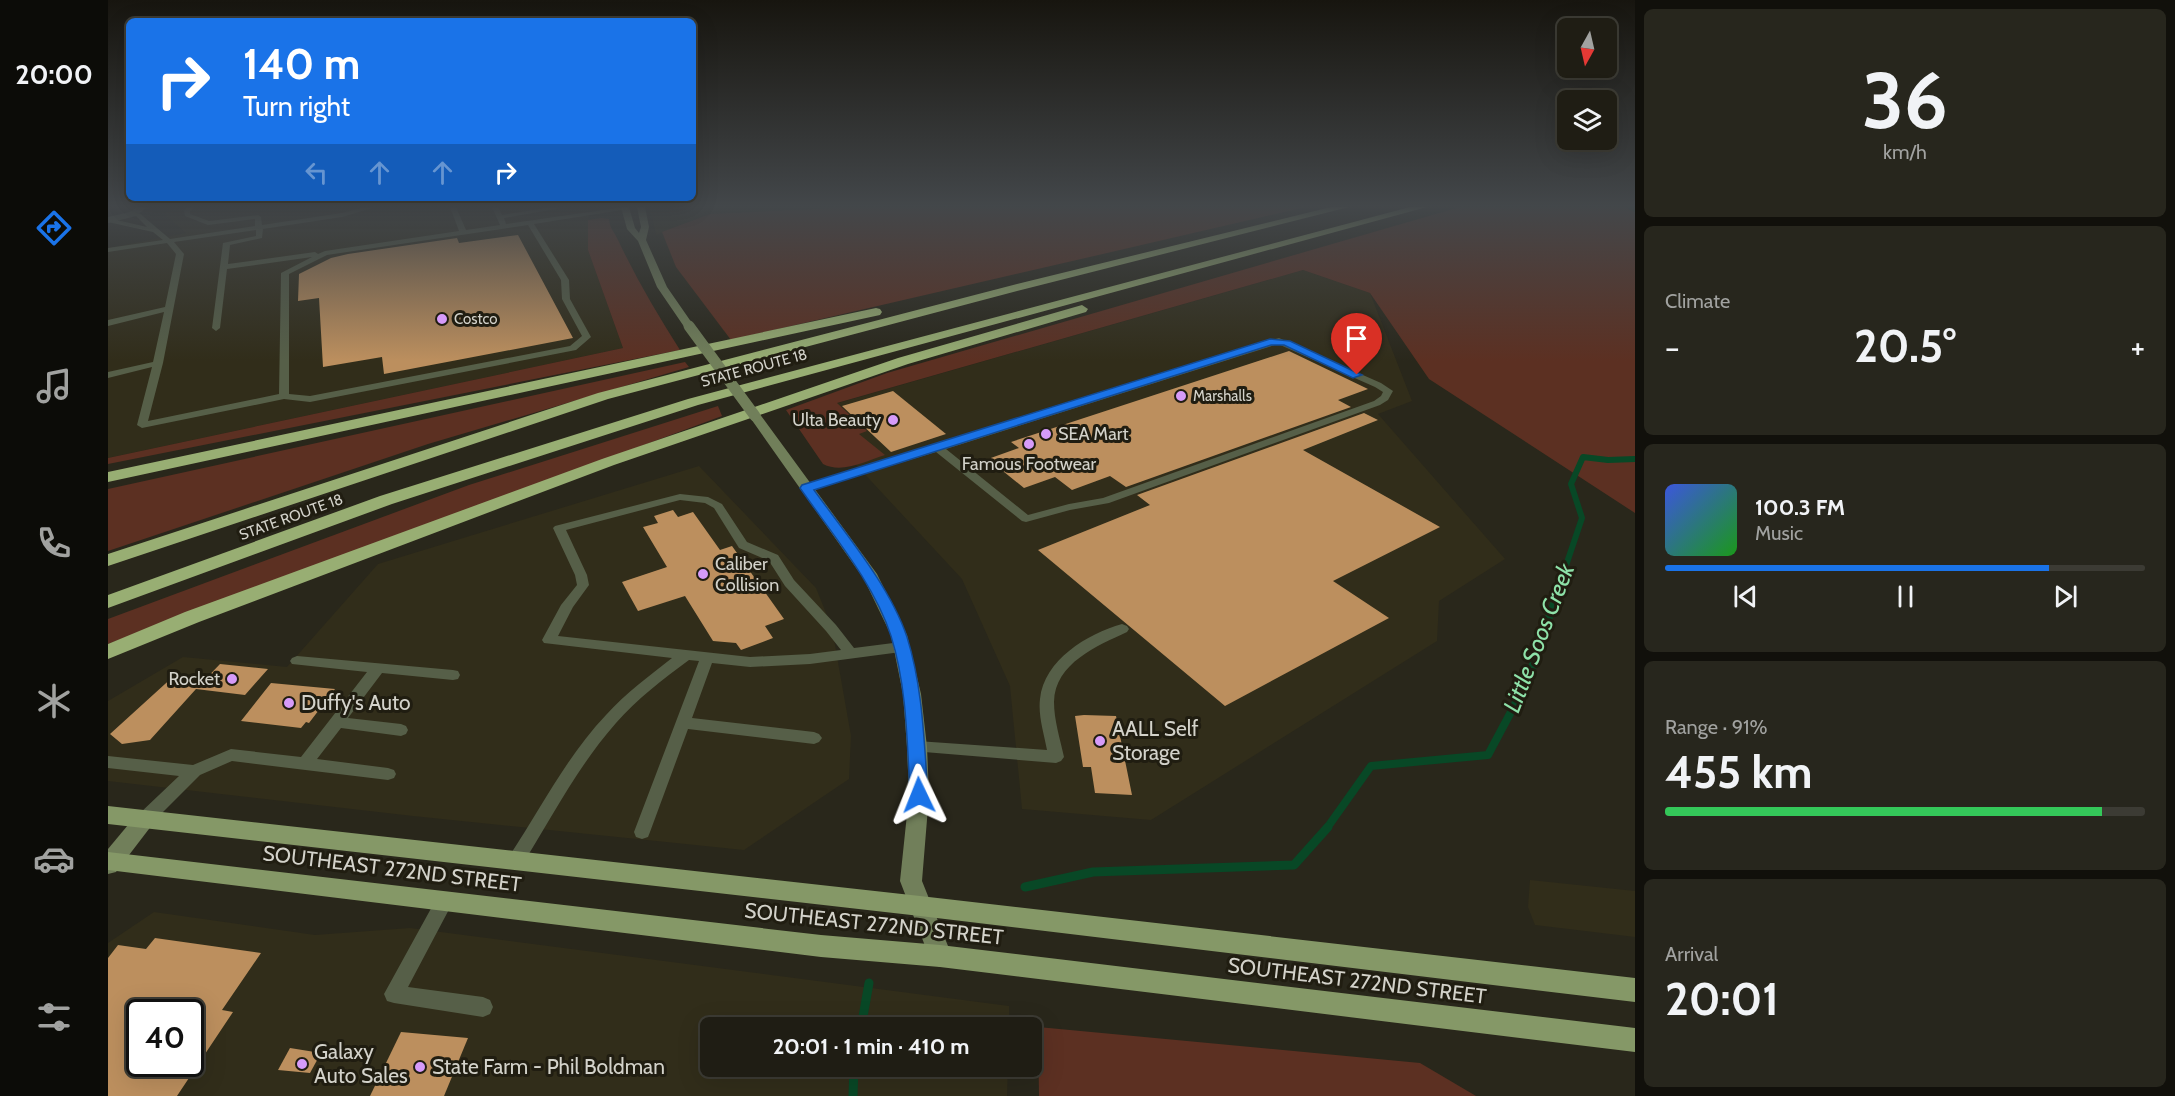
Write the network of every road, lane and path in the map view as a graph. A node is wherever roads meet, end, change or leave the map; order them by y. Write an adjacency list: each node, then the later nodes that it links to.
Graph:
1 (179, 258): 12 (lane)
2 (225, 258): 11 (lane)
3 (288, 258): 11 (lane)
4 (315, 258): 17 (lane)
5 (552, 258): 17 (lane)
6 (650, 258): 20 (street, bridge)
7 (1126, 258): 19 (highway)
8 (1134, 258): 21 (highway, STATE ROUTE 18)
9 (1231, 258): 22 (highway, STATE ROUTE 18)
10 (1248, 258): 25 (highway)
11 (224, 267): 14 (lane)
12 (168, 309): 13 (lane); 15 (lane)
13 (108, 323)
14 (216, 328)
15 (158, 363): 16 (lane); 17 (lane)
16 (108, 375)
17 (284, 396)
18 (938, 448): 18 (lane); 20 (lane)
19 (108, 477)
20 (807, 488): 24 (street)
21 (108, 560)
22 (108, 602)
23 (1122, 629): 36 (lane)
24 (901, 647): 26 (lane); 36 (street)
25 (108, 652)
26 (851, 654): 27 (lane); 28 (lane)
27 (686, 655): 28 (lane); 44 (lane)
28 (707, 658): 33 (lane)
29 (297, 661): 30 (lane)
30 (378, 668): 31 (lane); 32 (lane)
31 (453, 675)
32 (336, 722): 34 (lane); 38 (lane)
33 (683, 723): 35 (lane); 43 (lane)
34 (401, 730)
35 (814, 738)
36 (917, 747): 47 (street)
37 (108, 762): 39 (lane)
38 (305, 764): 39 (lane); 40 (lane)
39 (194, 771): 42 (lane)
40 (388, 774)
41 (108, 814): 42 (main road, SOUTHEAST 272ND STREET)
42 (145, 819): 44 (main road, SOUTHEAST 272ND STREET); 45 (street)
43 (642, 832)
44 (516, 860): 47 (main road, SOUTHEAST 272ND STREET)
45 (109, 862): 46 (main road, SOUTHEAST 272ND STREET)
46 (445, 900): 48 (main road, SOUTHEAST 272ND STREET); 50 (lane)
47 (920, 906): 48 (street); 49 (main road, SOUTHEAST 272ND STREET)
48 (940, 956): 51 (main road, SOUTHEAST 272ND STREET)
49 (1635, 990)
50 (483, 1007)
51 (1635, 1040)

